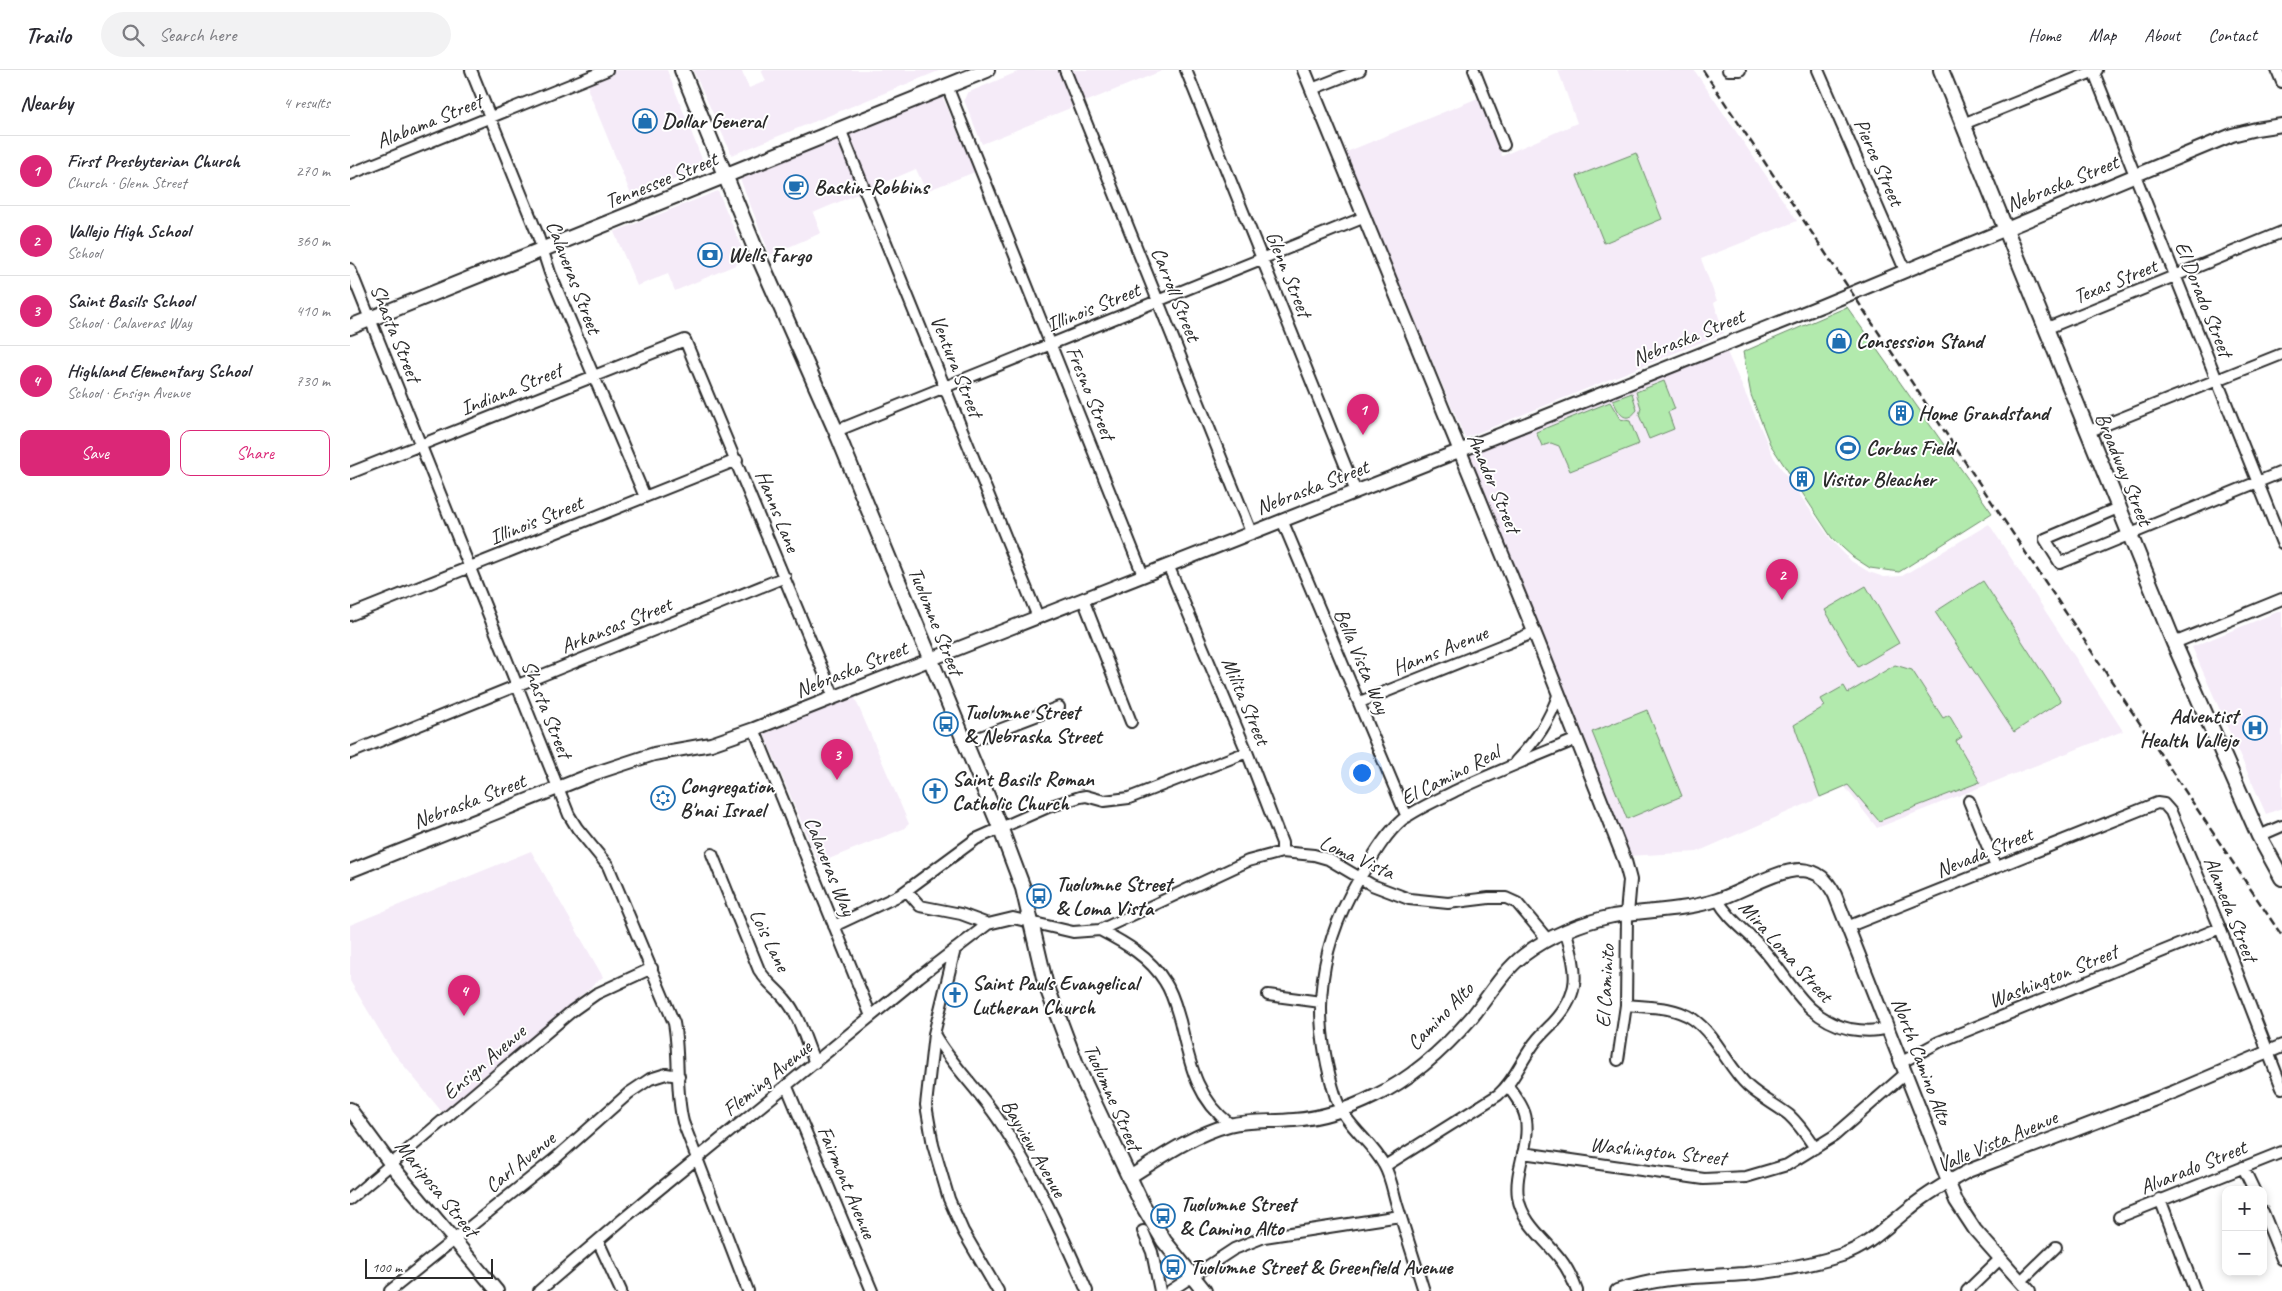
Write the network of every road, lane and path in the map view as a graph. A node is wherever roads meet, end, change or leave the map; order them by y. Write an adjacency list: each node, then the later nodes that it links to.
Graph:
1 (471, 70): 19 (street, Calaveras Street)
2 (607, 70): 19 (street, Alabama Street)
3 (682, 70): 26 (main road, Tuolumne Street)
4 (987, 70): 17 (main road, Tennessee Street)
5 (1065, 70): 35 (street, Carroll Street)
6 (1186, 70): 31 (street, Glenn Street)
7 (1304, 70): 18 (street, Amador Street)
8 (1360, 70): 18 (street)
9 (1474, 70): 23 (street)
10 (1728, 70): 11 (street)
11 (1740, 70)
12 (1818, 70): 33 (street, Pierce Street)
13 (1941, 70): 20 (main road, Broadway Street)
14 (2094, 70): 20 (street); 25 (street, El Dorado Street)
15 (2277, 70): 16 (street)
16 (2282, 82)
17 (947, 86): 22 (main road, Tennessee Street); 40 (street, Fresno Street)
18 (1312, 89): 27 (street, Amador Street)
19 (490, 116): 24 (street, Alabama Street); 30 (street, Calaveras Street)
20 (1963, 124): 28 (main road, Broadway Street)
21 (2282, 125): 25 (street, Nebraska Street)
22 (840, 129): 26 (main road, Tennessee Street); 44 (street, Ventura Street)
23 (1504, 145)
24 (350, 174)
25 (2134, 175): 28 (street, Nebraska Street); 34 (street, El Dorado Street)
26 (725, 176): 30 (main road, Tennessee Street); 45 (main road, Tuolumne Street)
27 (1365, 217): 31 (street, Illinois Street); 48 (street, Amador Street)
28 (2005, 228): 33 (street, Nebraska Street); 38 (main road, Broadway Street)
29 (2282, 232): 34 (street, Texas Street)
30 (543, 250): 36 (main road, Tennessee Street); 42 (street, Calaveras Street)
31 (1262, 258): 35 (street, Illinois Street); 53 (street, Glenn Street)
32 (350, 269): 36 (street, Shasta Street)
33 (1905, 270): 48 (street, Nebraska Street)
34 (2175, 276): 38 (street, Texas Street); 43 (street, El Dorado Street)
35 (1158, 300): 40 (street, Illinois Street); 57 (street, Carroll Street)
36 (370, 319): 37 (main road, Tennessee Street); 47 (street, Shasta Street)
37 (350, 328)
38 (2045, 329): 46 (main road, Broadway Street)
39 (686, 340): 42 (street, Indiana Street); 49 (street, Hanns Lane)
40 (1051, 344): 44 (street, Illinois Street); 62 (street, Fresno Street)
41 (2282, 354): 43 (street)
42 (594, 376): 47 (street, Indiana Street); 54 (street, Calaveras Street)
43 (2217, 380): 46 (street); 52 (street, El Dorado Street)
44 (945, 387): 45 (street, Illinois Street); 67 (street, Ventura Street)
45 (836, 431): 70 (main road, Tuolumne Street)
46 (2087, 432): 55 (main road, Broadway Street)
47 (421, 445): 51 (street, Indiana Street); 61 (street, Shasta Street)
48 (1460, 451): 53 (street, Nebraska Street); 68 (street, Amador Street)
49 (737, 460): 54 (street, Illinois Street); 63 (street, Hanns Lane)
50 (2282, 472): 52 (street)
51 (350, 473)
52 (2257, 482): 58 (street); 59 (street, El Dorado Street)
53 (1356, 492): 56 (street, Nebraska Street)
54 (645, 497): 61 (street, Illinois Street)
55 (2118, 508): 58 (main road, Broadway Street); 58 (street)
56 (1282, 520): 57 (street, Nebraska Street); 74 (street, Bella Vista Way)
57 (1252, 532): 60 (street, Nebraska Street)
58 (2129, 534): 69 (main road, Broadway Street)
59 (2282, 542)
60 (1168, 565): 62 (street, Nebraska Street); 80 (street, Milita Street)
61 (470, 567): 66 (street, Illinois Street); 71 (street, Shasta Street)
62 (1143, 575): 64 (street, Nebraska Street)
63 (784, 577): 71 (street, Arkansas Street); 73 (street, Hanns Lane)
64 (1083, 599): 67 (street, Nebraska Street); 76 (street)
65 (2282, 599): 69 (street)
66 (350, 615)
67 (1038, 617): 70 (street, Nebraska Street)
68 (1535, 632): 72 (street, Amador Street); 74 (street, Hanns Avenue)
69 (2174, 644): 89 (main road, Broadway Street)
70 (930, 659): 73 (street, Nebraska Street); 79 (main road, Tuolumne Street)
71 (517, 685): 81 (street, Arkansas Street); 83 (street, Shasta Street)
72 (1559, 692): 78 (street, Amador Street); 82 (street)
73 (834, 697): 77 (street, Nebraska Street)
74 (1360, 702): 86 (street, Bella Vista Way)
75 (1059, 707): 79 (street)
76 (1131, 722)
77 (754, 730): 83 (street, Nebraska Street); 102 (street, Calaveras Way)
78 (1577, 739): 82 (street, El Camino Real); 99 (street, Amador Street)
79 (965, 743): 88 (main road, Tuolumne Street)
80 (1247, 752): 88 (street); 90 (street, Milita Street)
81 (350, 753)
82 (1514, 764): 86 (street, El Camino Real)
83 (558, 787): 93 (street, Nebraska Street); 109 (street, Shasta Street)
84 (1970, 801): 92 (street)
85 (2135, 813): 92 (street, Nevada Street); 104 (street, Alameda Street)
86 (1407, 817): 94 (street, El Camino Real)
87 (2282, 826): 89 (street)
88 (1000, 827): 97 (street); 100 (main road, Tuolumne Street)
89 (2259, 836): 96 (main road, Broadway Street)
90 (1282, 852): 94 (street, Loma Vista); 105 (street, Loma Vista)
91 (712, 854): 119 (street, Lois Lane)
92 (1996, 867): 103 (street, Nevada Street)
93 (350, 871)
94 (1360, 877): 107 (street, Loma Vista); 111 (street, El Camino Real)
95 (1774, 877): 98 (street, Camino Alto); 103 (street, North Camino Alto)
96 (2282, 878)
97 (907, 890): 101 (street); 102 (street)
98 (1718, 900): 99 (street, Camino Alto); 114 (street, Mira Loma Street)
99 (1626, 914): 106 (street, Camino Alto); 112 (street, El Caminito)
100 (1030, 922): 101 (street, Fleming Avenue); 105 (street, Loma Vista); 135 (main road, Tuolumne Street)
101 (988, 924): 108 (street, Fleming Avenue)
102 (834, 926): 113 (street, Calaveras Way)
103 (1847, 927): 114 (street, North Camino Alto)
104 (2220, 928): 117 (street, Alameda Street); 120 (street, Washington Street)
105 (1100, 930): 127 (street)
106 (1566, 932): 107 (street, Camino Alto); 122 (street)
107 (1548, 940): 126 (street, Camino Alto)
108 (955, 949): 113 (street, Fleming Avenue); 115 (street)
109 (652, 968): 121 (street, Shasta Street); 132 (street, Ensign Avenue)
110 (1268, 995): 111 (street)
111 (1321, 1002): 126 (street, El Camino Real)
112 (1626, 1005): 118 (street, El Caminito); 128 (street)
113 (871, 1016): 119 (street, Fleming Avenue)
114 (1888, 1028): 120 (street, North Camino Alto)
115 (934, 1034): 158 (street); 159 (street, Bayview Avenue)
116 (2282, 1046): 117 (street, Valle Vista Avenue)
117 (2268, 1052): 124 (street, Alameda Street); 136 (street, Valle Vista Avenue)
118 (1618, 1060)
119 (815, 1063): 123 (street, Fleming Avenue)
120 (1903, 1068): 128 (street, Washington Street); 136 (street, North Camino Alto)
121 (679, 1076): 131 (street, Shasta Street); 144 (street, Carl Avenue)
122 (1508, 1086): 130 (street); 133 (street)
123 (787, 1087): 131 (street, Fleming Avenue); 157 (street, Fairmont Avenue)
124 (2282, 1088)
125 (350, 1109): 132 (street, Mariposa Street)
126 (1342, 1111): 127 (street, Camino Alto); 133 (street, El Camino Real)
127 (1231, 1125): 135 (street, Camino Alto)
128 (1814, 1148): 130 (street, Washington Street)
129 (2282, 1152): 134 (street, Alvarado Street)
130 (1523, 1153): 164 (street)
131 (696, 1160): 145 (street, Fleming Avenue); 156 (street, Shasta Street)
132 (392, 1166): 138 (street, Ensign Avenue); 144 (street, Mariposa Street)
133 (1385, 1166): 140 (street, El Camino Real)
134 (2244, 1167): 137 (street); 139 (street, Alvarado Street)
135 (1128, 1178): 149 (main road, Tuolumne Street)
136 (1948, 1182): 147 (street, North Camino Alto); 151 (street, Valle Vista Avenue)
137 (2252, 1186)
138 (350, 1199)
139 (2160, 1199): 141 (street, Alvarado Street); 168 (street)
140 (1400, 1216): 149 (street); 163 (street, El Camino Real)
141 (2119, 1217)
142 (2267, 1222): 148 (street)
143 (1142, 1232): 160 (street)
144 (454, 1240): 152 (street, Carl Avenue); 153 (street, Mariposa Street)
145 (598, 1241): 154 (street, Fleming Avenue); 155 (street)
146 (2056, 1247): 150 (street)
147 (2000, 1259): 150 (street, North Camino Alto); 166 (street)
148 (2282, 1259)
149 (1192, 1276): 161 (street); 162 (main road, Tuolumne Street)
150 (2020, 1281): 167 (street, North Camino Alto)
151 (1652, 1286): 165 (street, Valle Vista Avenue)
152 (390, 1291)
153 (497, 1291)
154 (539, 1291)
155 (621, 1291)
156 (748, 1291)
157 (872, 1291)
158 (998, 1291)
159 (1087, 1291)
160 (1160, 1291)
161 (1170, 1291)
162 (1204, 1291)
163 (1424, 1291)
164 (1577, 1291)
165 (1617, 1291)
166 (1967, 1291)
167 (2029, 1291)
168 (2195, 1291)

